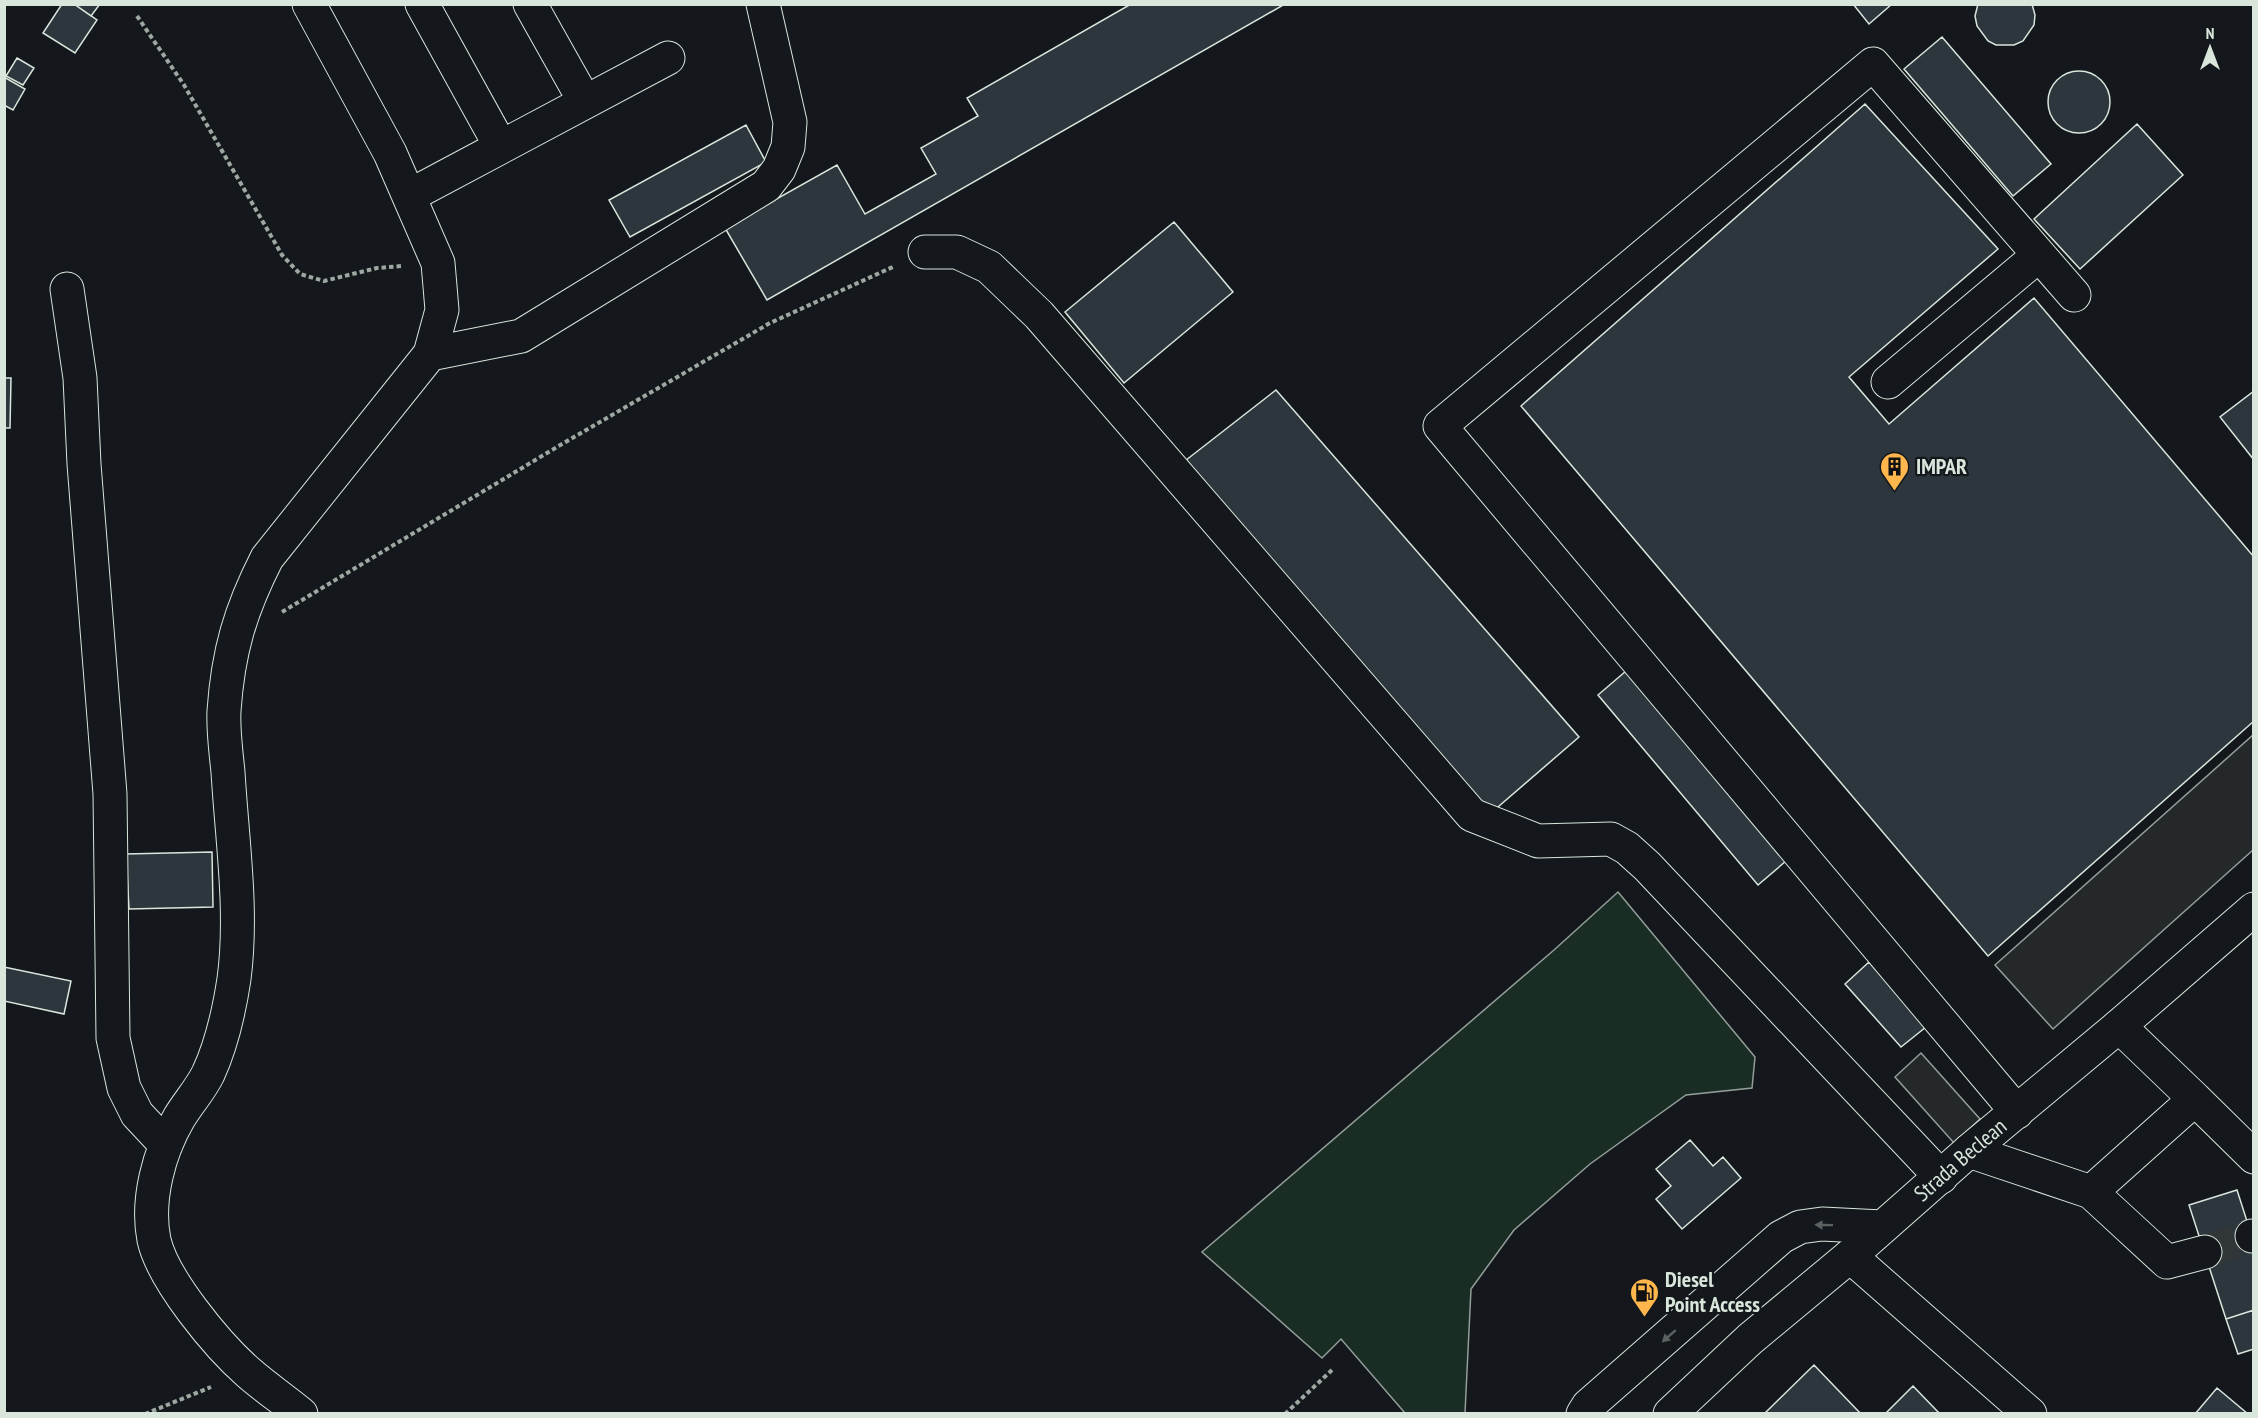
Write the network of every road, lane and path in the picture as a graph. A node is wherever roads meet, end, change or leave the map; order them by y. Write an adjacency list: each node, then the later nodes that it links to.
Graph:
1 (309, 4): 9 (main road)
2 (422, 4): 8 (main road)
3 (530, 4): 7 (main road)
4 (762, 4): 15 (main road)
5 (137, 16): 12 (path)
6 (668, 58): 7 (main road)
7 (585, 102): 8 (main road)
8 (501, 147): 9 (main road)
9 (409, 195): 12 (main road)
10 (925, 252): 17 (path); 25 (main road)
11 (2040, 255): 14 (main road); 16 (main road); 21 (main road)
12 (438, 263): 15 (main road)
13 (67, 289): 22 (main road)
14 (2074, 295)
15 (430, 354): 17 (main road)
16 (1888, 382)
17 (233, 641): 22 (main road)
18 (2253, 909): 19 (main road, Strada Beclean)
19 (2119, 1026): 20 (main road); 21 (main road, Strada Beclean)
20 (2195, 1099): 24 (main road); 26 (main road)
21 (2017, 1113): 23 (main road, Strada Beclean)
22 (166, 1145): 31 (main road)
23 (1969, 1151): 25 (main road, Strada Beclean); 26 (main road)
24 (2253, 1157)
25 (1941, 1177): 27 (main road, Strada Beclean)
26 (2091, 1192): 28 (main road)
27 (1882, 1227): 29 (main road, Strada Beclean); 35 (main road, one-way to 35)
28 (2205, 1252)
29 (1850, 1256): 36 (main road, Strada Beclean); 37 (main road)
30 (1332, 1370): 34 (path)
31 (248, 1373): 32 (path); 33 (main road)
32 (145, 1413)
33 (301, 1413)
34 (1285, 1413)
35 (1583, 1413)
36 (1670, 1413)
37 (2030, 1413)

